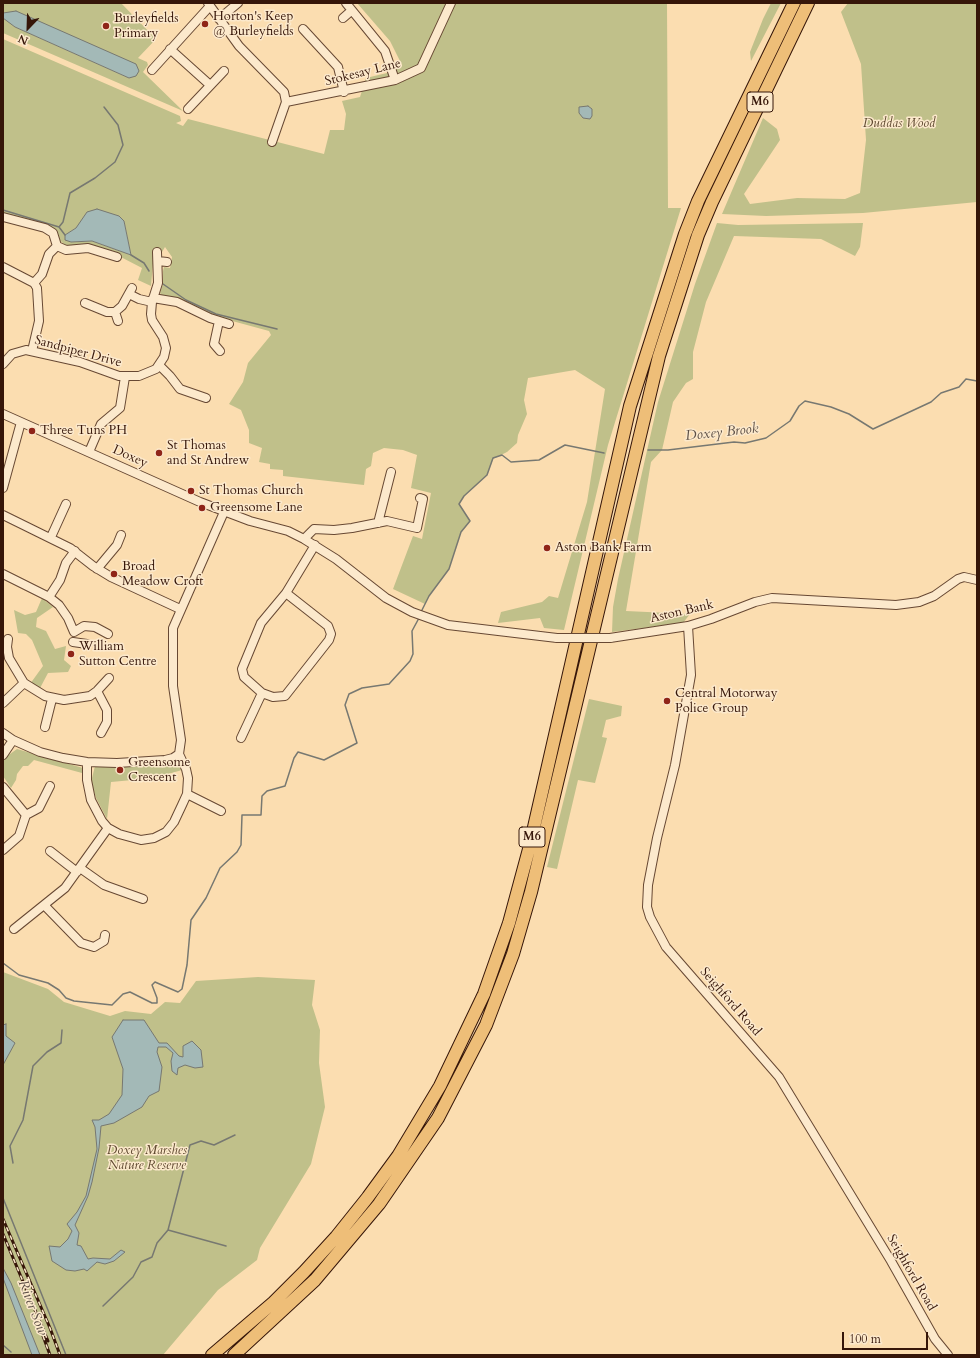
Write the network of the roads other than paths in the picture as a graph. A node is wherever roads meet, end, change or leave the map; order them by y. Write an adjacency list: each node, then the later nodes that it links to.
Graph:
1 (238, 3): 8 (street)
2 (346, 3): 7 (street)
3 (452, 3): 14 (street, Stokesay Lane)
4 (794, 3): 92 (highway, M6)
5 (808, 3): 93 (highway, M6)
6 (209, 4): 8 (street); 11 (street)
7 (351, 11): 9 (street); 14 (street)
8 (219, 18): 17 (street)
9 (343, 18)
10 (303, 29): 16 (street)
11 (170, 49): 12 (street); 15 (street)
12 (152, 70)
13 (224, 71): 15 (street)
14 (395, 80): 16 (street, Stokesay Lane)
15 (210, 85): 18 (street)
16 (344, 92): 17 (street, Stokesay Lane)
17 (286, 102): 19 (street)
18 (188, 109)
19 (272, 142)
20 (3, 217): 21 (street)
21 (57, 246): 23 (street); 25 (street)
22 (158, 252): 26 (street)
23 (117, 257)
24 (3, 267): 25 (street)
25 (34, 283): 32 (street)
26 (152, 300): 28 (street); 30 (street); 35 (street)
27 (85, 303): 28 (street)
28 (115, 312): 29 (street)
29 (118, 321)
30 (219, 321): 31 (street); 33 (street)
31 (229, 324)
32 (32, 351): 34 (street, Sandpiper Drive); 36 (street, Sandpiper Drive)
33 (220, 351)
34 (3, 364)
35 (160, 366): 36 (street, Sandpiper Drive); 37 (street)
36 (125, 377): 40 (street)
37 (206, 398)
38 (3, 414): 39 (street, Doxey)
39 (21, 422): 40 (street, Doxey); 42 (street)
40 (90, 452): 45 (street, Doxey)
41 (390, 472): 47 (street)
42 (3, 488)
43 (420, 498): 47 (street)
44 (66, 504): 49 (street)
45 (224, 512): 50 (street, Doxey); 58 (street)
46 (3, 515): 49 (street)
47 (378, 523): 50 (street)
48 (121, 535): 53 (street)
49 (50, 538): 52 (street)
50 (304, 539): 51 (street, Doxey)
51 (315, 545): 56 (street); 59 (street, Doxey)
52 (74, 551): 53 (street); 57 (street)
53 (97, 569): 58 (street)
54 (3, 574): 57 (street)
55 (977, 580): 60 (street, Aston Bank)
56 (286, 593): 68 (street); 68 (street)
57 (49, 597): 61 (street)
58 (180, 608): 77 (street)
59 (412, 612): 60 (street, Aston Bank, bridge)
60 (688, 626): 94 (street, Seighford Road)
61 (108, 634)
62 (73, 642): 64 (street)
63 (6, 644): 66 (street)
64 (87, 644)
65 (110, 678): 67 (street)
66 (24, 683): 69 (street); 70 (street)
67 (97, 692): 69 (street); 73 (street)
68 (262, 693): 74 (street)
69 (52, 699): 71 (street)
70 (3, 703)
71 (45, 727)
72 (3, 733): 75 (street)
73 (101, 733)
74 (241, 738)
75 (13, 740): 76 (street); 78 (street)
76 (3, 754)
77 (179, 754): 78 (street); 81 (street)
78 (87, 762): 84 (street)
79 (50, 786): 83 (street)
80 (3, 787): 83 (street)
81 (187, 794): 82 (street); 84 (street)
82 (221, 811)
83 (26, 816): 85 (street)
84 (108, 828): 87 (street)
85 (3, 850)
86 (56, 852): 87 (street)
87 (79, 870): 88 (street); 89 (street)
88 (143, 899)
89 (45, 906): 90 (street); 91 (street)
90 (16, 925)
91 (105, 938)
92 (212, 1355)
93 (234, 1355)
94 (948, 1355)

